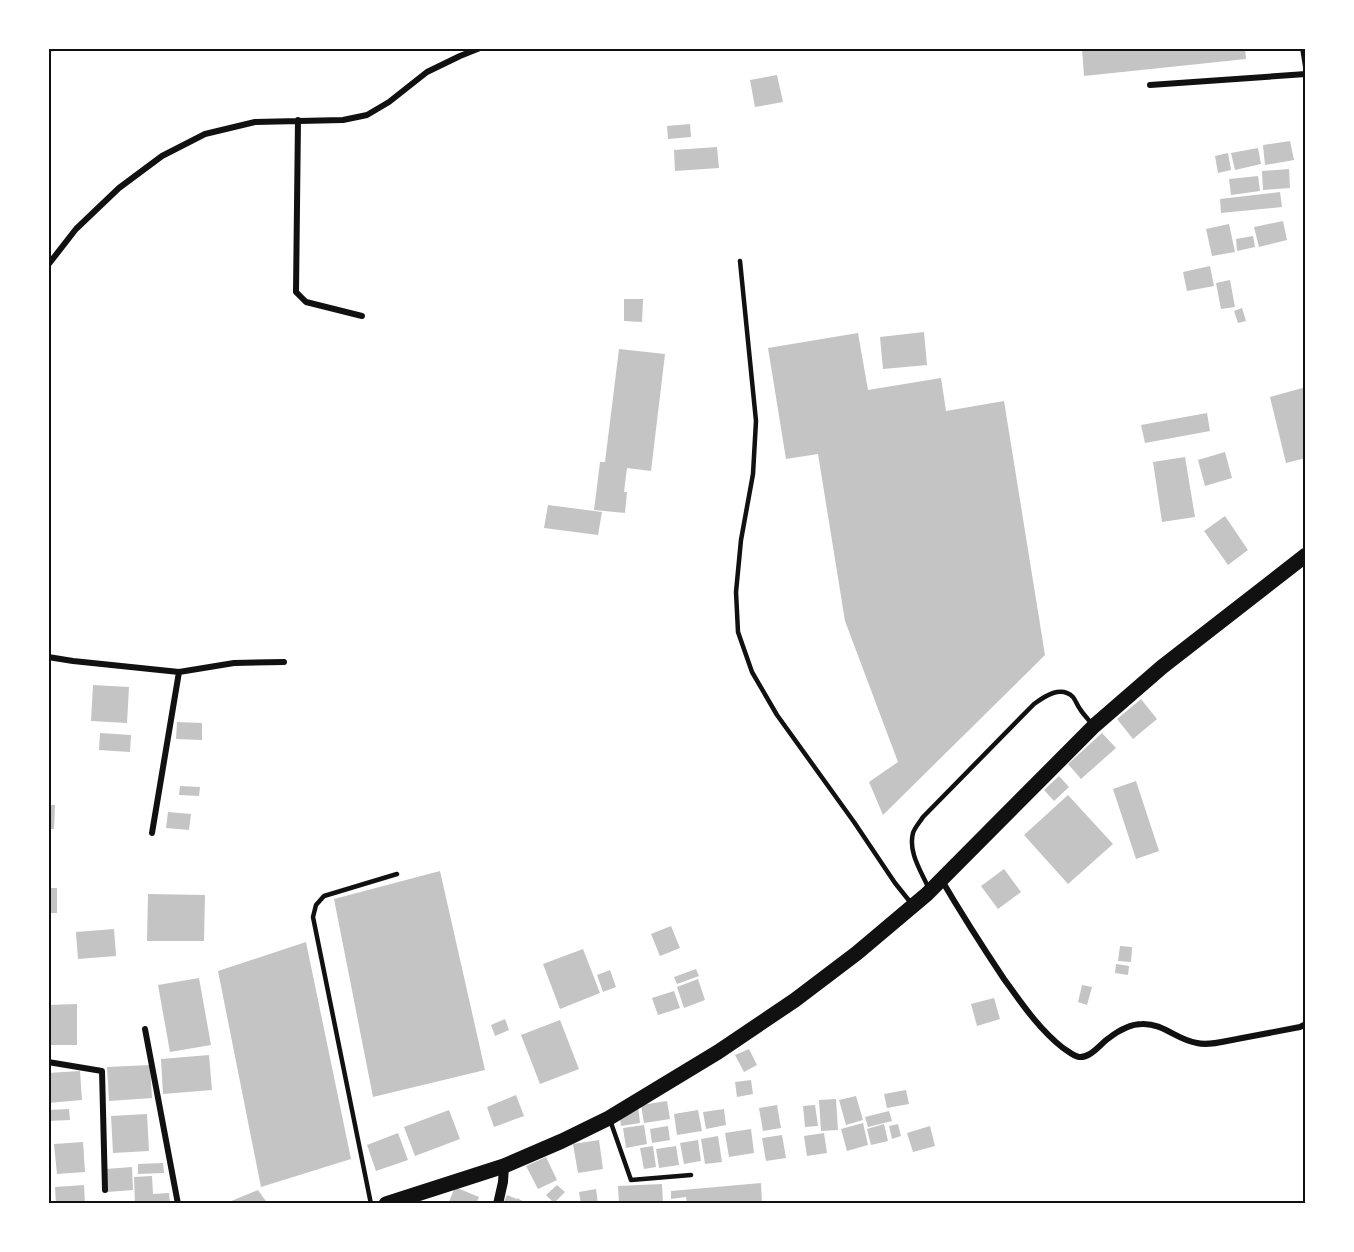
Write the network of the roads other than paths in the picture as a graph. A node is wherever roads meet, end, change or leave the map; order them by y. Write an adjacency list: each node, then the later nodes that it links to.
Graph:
1 (480, 48): 6 (street)
2 (1303, 48): 3 (street)
3 (1306, 66)
4 (1306, 74): 5 (street)
5 (1150, 85)
6 (298, 120): 8 (street); 9 (street)
7 (740, 261): 19 (lane)
8 (48, 266)
9 (362, 316)
10 (1306, 555): 14 (main road)
11 (48, 657): 13 (street)
12 (284, 662): 13 (street)
13 (179, 672): 15 (street)
14 (1094, 726): 17 (main road); 18 (lane)
15 (152, 833)
16 (397, 874): 28 (lane)
17 (941, 879): 18 (main road); 20 (street)
18 (930, 891): 19 (main road)
19 (913, 906): 23 (main road)
20 (1306, 1024)
21 (145, 1029): 27 (street)
22 (48, 1062): 26 (street)
23 (609, 1118): 24 (main road); 25 (lane)
24 (504, 1166): 29 (main road); 30 (street)
25 (691, 1175)
26 (105, 1190)
27 (178, 1204)
28 (371, 1204)
29 (386, 1204)
30 (498, 1204)

